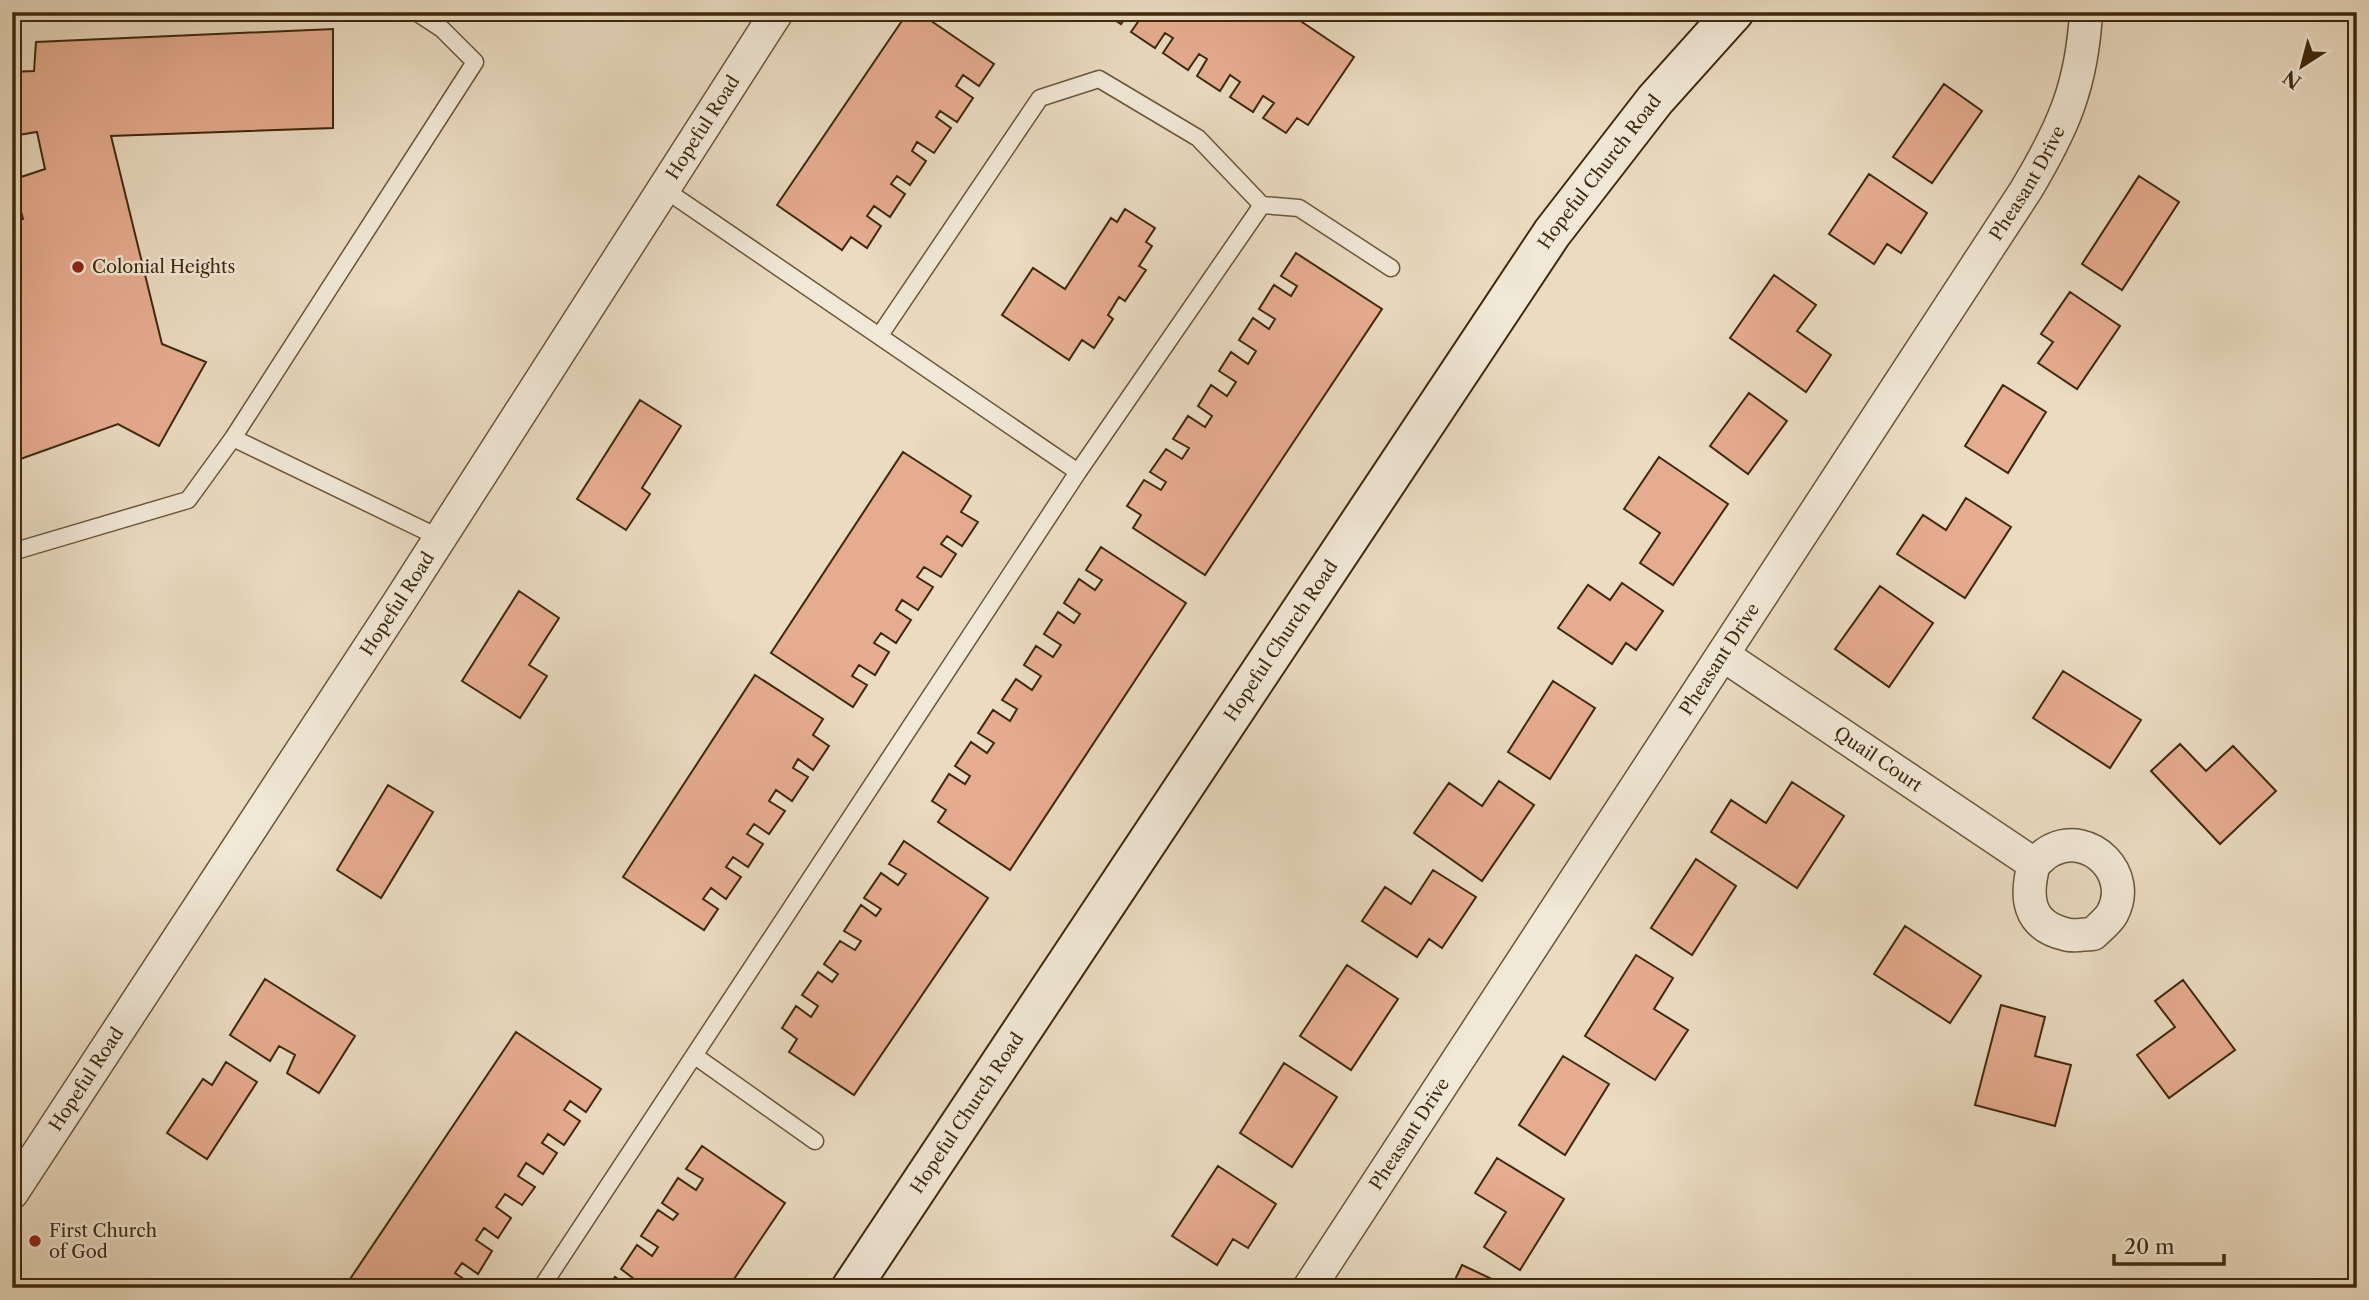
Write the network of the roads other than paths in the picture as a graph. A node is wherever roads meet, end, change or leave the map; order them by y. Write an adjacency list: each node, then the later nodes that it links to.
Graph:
1 (416, 12): 9 (lane)
2 (777, 12): 5 (street, Hopeful Road)
3 (1734, 12): 19 (main road, Hopeful Church Road)
4 (2086, 12): 13 (street, Pheasant Drive)
5 (664, 189): 8 (lane); 11 (street, Hopeful Road)
6 (1262, 205): 7 (lane); 8 (lane); 10 (lane)
7 (1391, 268)
8 (880, 335): 10 (lane)
9 (233, 438): 11 (lane); 12 (lane)
10 (1078, 472): 15 (lane)
11 (440, 538): 17 (street, Hopeful Road)
12 (12, 552)
13 (1723, 655): 14 (street, Quail Court); 20 (street, Pheasant Drive)
14 (2034, 863)
15 (695, 1056): 16 (lane); 18 (lane)
16 (815, 1141)
17 (12, 1194)
18 (541, 1288)
19 (851, 1288)
20 (1309, 1288)

